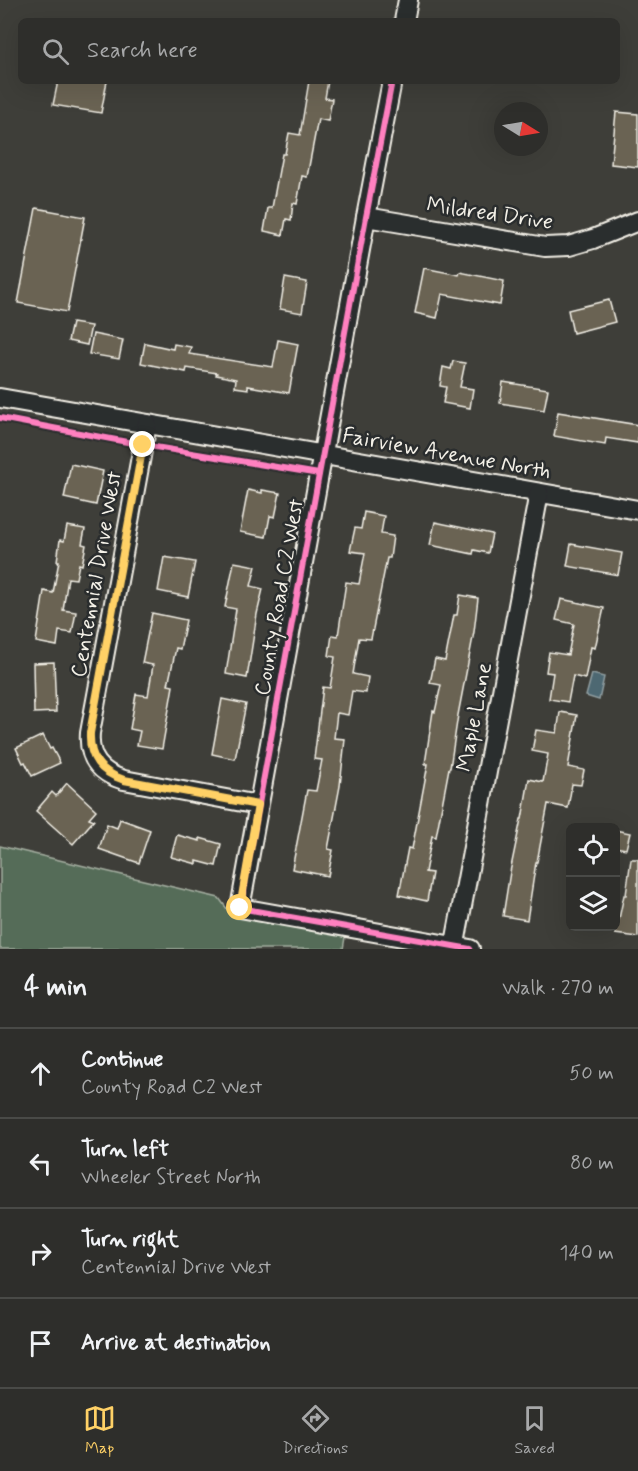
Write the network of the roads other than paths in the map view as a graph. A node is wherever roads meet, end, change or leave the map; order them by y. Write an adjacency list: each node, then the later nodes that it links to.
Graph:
1 (408, 0): 2 (street)
2 (405, 18)
3 (392, 84): 4 (street, County Road C2 West)
4 (366, 217): 5 (street, Mildred Drive); 8 (street, County Road C2 West)
5 (638, 221)
6 (0, 398): 7 (street, Fairview Avenue North)
7 (147, 424): 8 (street, Fairview Avenue North); 11 (street, Centennial Drive West)
8 (323, 455): 9 (street, Fairview Avenue North); 11 (street, County Road C2 West)
9 (539, 493): 10 (street, Fairview Avenue North); 12 (street, Maple Lane)
10 (638, 510)
11 (258, 805): 12 (street, County Road C2 West)
12 (460, 948)

